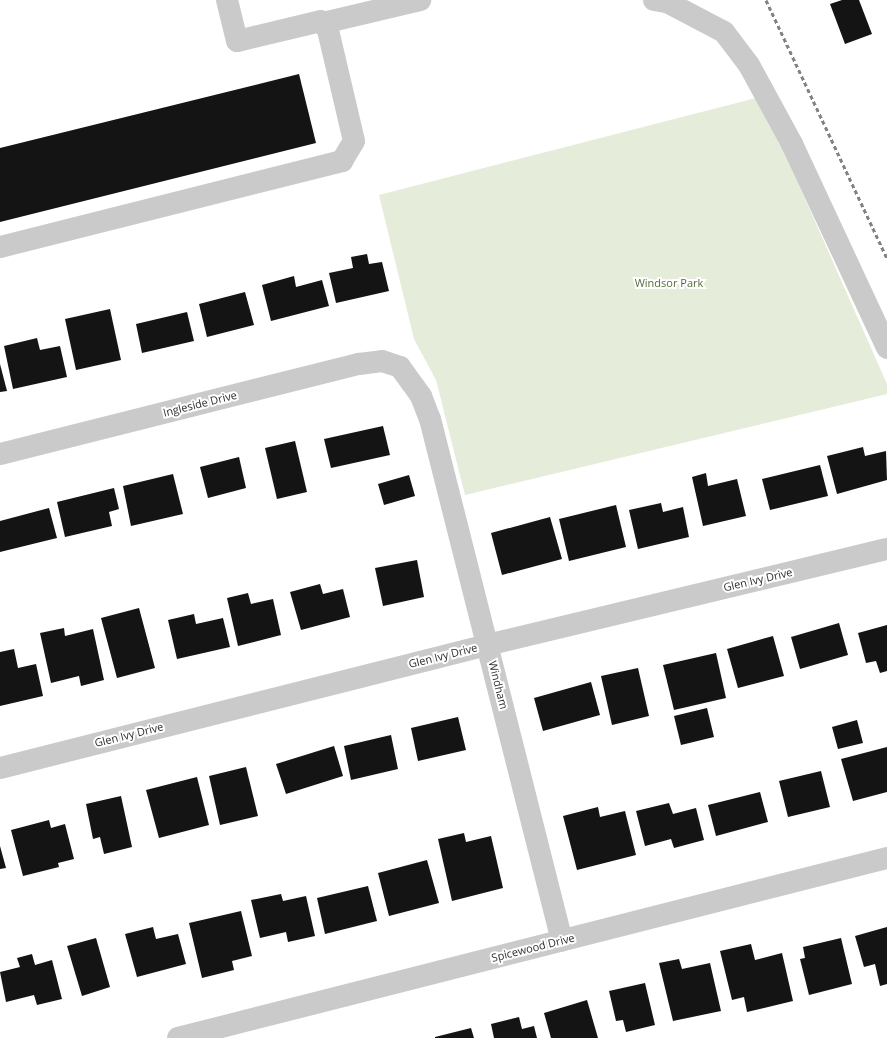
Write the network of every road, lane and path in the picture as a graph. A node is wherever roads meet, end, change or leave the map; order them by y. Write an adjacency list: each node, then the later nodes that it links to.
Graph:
1 (227, 0): 4 (street)
2 (420, 0): 4 (street)
3 (654, 0): 6 (street)
4 (323, 23): 5 (street)
5 (0, 247)
6 (887, 348)
7 (400, 367): 8 (street, Ingleside Drive); 10 (street, Windham)
8 (0, 454)
9 (887, 549): 10 (street, Glen Ivy Drive)
10 (487, 645): 11 (street, Glen Ivy Drive); 13 (street, Windham)
11 (0, 768)
12 (887, 858): 13 (street, Spicewood Drive)
13 (562, 941): 14 (street, Spicewood Drive)
14 (178, 1038)

